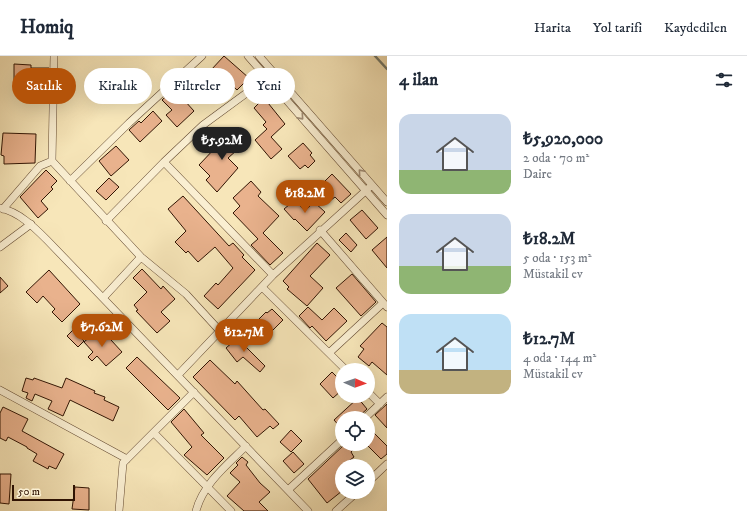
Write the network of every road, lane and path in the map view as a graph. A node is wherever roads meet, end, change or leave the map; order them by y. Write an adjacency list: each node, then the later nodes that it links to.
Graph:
1 (54, 56): 8 (street)
2 (202, 56): 10 (street)
3 (248, 56): 5 (street)
4 (259, 56): 11 (street, one-way to 4)
5 (258, 68)
6 (243, 96): 9 (street)
7 (290, 104): 12 (street, one-way to 12)
8 (52, 161): 10 (street); 14 (street)
9 (164, 162): 16 (street); 21 (street)
10 (70, 181): 16 (street)
11 (372, 185): 12 (street); 13 (street)
12 (366, 191): 15 (street); 18 (street)
13 (387, 202)
14 (2, 208): 17 (street)
15 (387, 215)
16 (106, 221): 20 (street)
17 (31, 224): 19 (street); 23 (street)
18 (320, 230): 21 (street); 24 (street)
19 (0, 247)
20 (141, 257): 23 (street); 25 (street)
21 (273, 275): 22 (street)
22 (262, 287): 25 (street); 26 (street)
23 (103, 298): 28 (street)
24 (385, 305): 26 (street)
25 (219, 330): 28 (street)
26 (329, 353): 27 (street)
27 (339, 363)
28 (178, 375): 30 (street)
29 (0, 390): 38 (street)
30 (194, 392): 35 (street); 36 (street)
31 (387, 398): 33 (street)
32 (375, 399): 33 (street)
33 (380, 404): 34 (street)
34 (372, 411)
35 (154, 433): 38 (street); 41 (street)
36 (246, 446): 41 (street); 42 (street)
37 (335, 446): 42 (street)
38 (127, 459): 44 (street)
39 (387, 464): 40 (street)
40 (375, 475)
41 (207, 487): 45 (street); 46 (street)
42 (288, 490): 47 (street)
43 (349, 499): 48 (street)
44 (119, 511)
45 (196, 511)
46 (231, 511)
47 (308, 511)
48 (336, 511)

